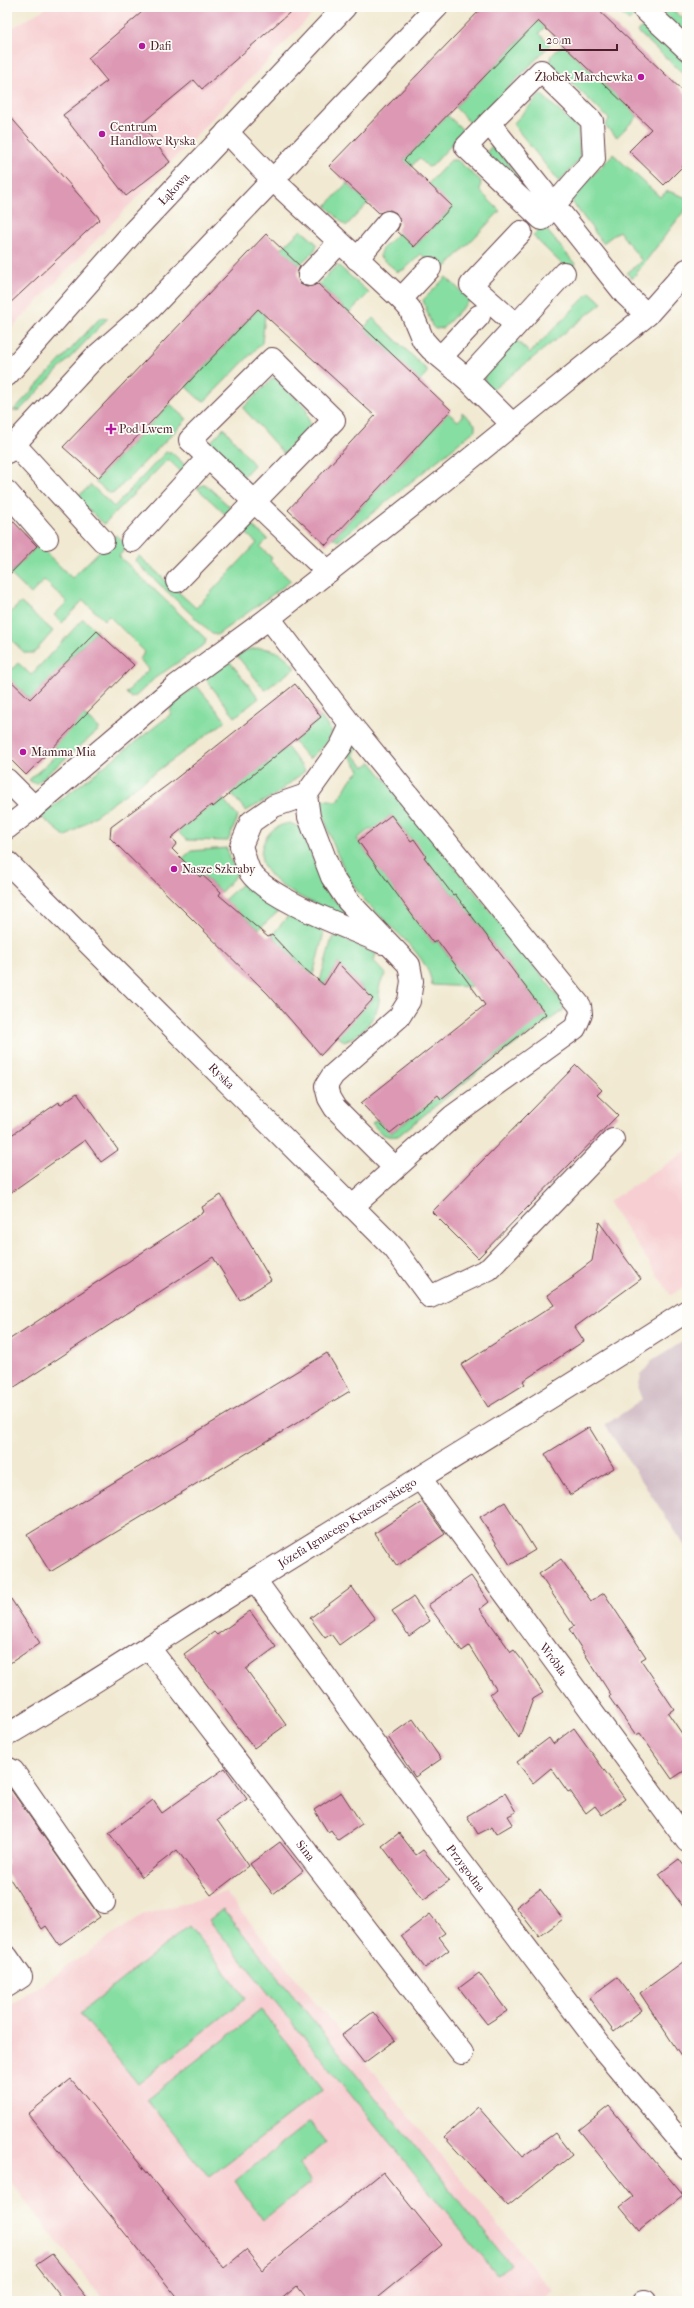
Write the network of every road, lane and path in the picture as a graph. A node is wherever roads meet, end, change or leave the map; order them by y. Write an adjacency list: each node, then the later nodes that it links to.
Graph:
1 (345, 7): 6 (street, Łąkowa)
2 (437, 7): 7 (street)
3 (642, 7): 4 (street)
4 (687, 49)
5 (489, 123): 8 (street); 8 (street); 8 (street)
6 (227, 132): 7 (street); 22 (street, Łąkowa)
7 (272, 179): 11 (street); 25 (street)
8 (555, 204): 18 (street)
9 (388, 222): 12 (street)
10 (521, 232): 20 (street)
11 (339, 243): 12 (street); 16 (street)
12 (356, 259): 17 (street)
13 (430, 268): 17 (street)
14 (687, 270): 18 (street)
15 (564, 273): 20 (street)
16 (309, 275)
17 (401, 300): 21 (street)
18 (647, 315): 24 (street)
19 (480, 316): 21 (street)
20 (515, 324): 23 (street)
21 (441, 357): 23 (street)
22 (7, 375)
23 (466, 379): 24 (street)
24 (513, 425): 32 (street)
25 (11, 448): 30 (street)
26 (208, 458): 28 (street); 28 (street); 31 (street)
27 (7, 492): 29 (street)
28 (254, 501): 32 (street); 33 (street)
29 (47, 538)
30 (103, 541)
31 (132, 542)
32 (328, 572): 34 (street)
33 (177, 581)
34 (269, 618): 35 (street); 38 (street)
35 (351, 725): 37 (street); 43 (street)
36 (7, 780): 38 (street)
37 (306, 795): 41 (street); 41 (street)
38 (34, 807): 39 (street)
39 (7, 828)
40 (7, 862): 44 (street, Ryska)
41 (393, 947): 43 (street)
42 (613, 1140): 44 (street, Ryska)
43 (395, 1168): 44 (street)
44 (352, 1207)
45 (687, 1311): 46 (street, Józefa Ignacego Kraszewskiego)
46 (420, 1478): 47 (street, Józefa Ignacego Kraszewskiego); 51 (street, Wróbla)
47 (255, 1580): 48 (street, Józefa Ignacego Kraszewskiego); 56 (street, Przygodna)
48 (149, 1648): 49 (street, Józefa Ignacego Kraszewskiego); 55 (street, Sina)
49 (7, 1735)
50 (7, 1768): 52 (street)
51 (687, 1840)
52 (104, 1902)
53 (7, 1957): 54 (street)
54 (7, 1986)
55 (462, 2053)
56 (687, 2148)

